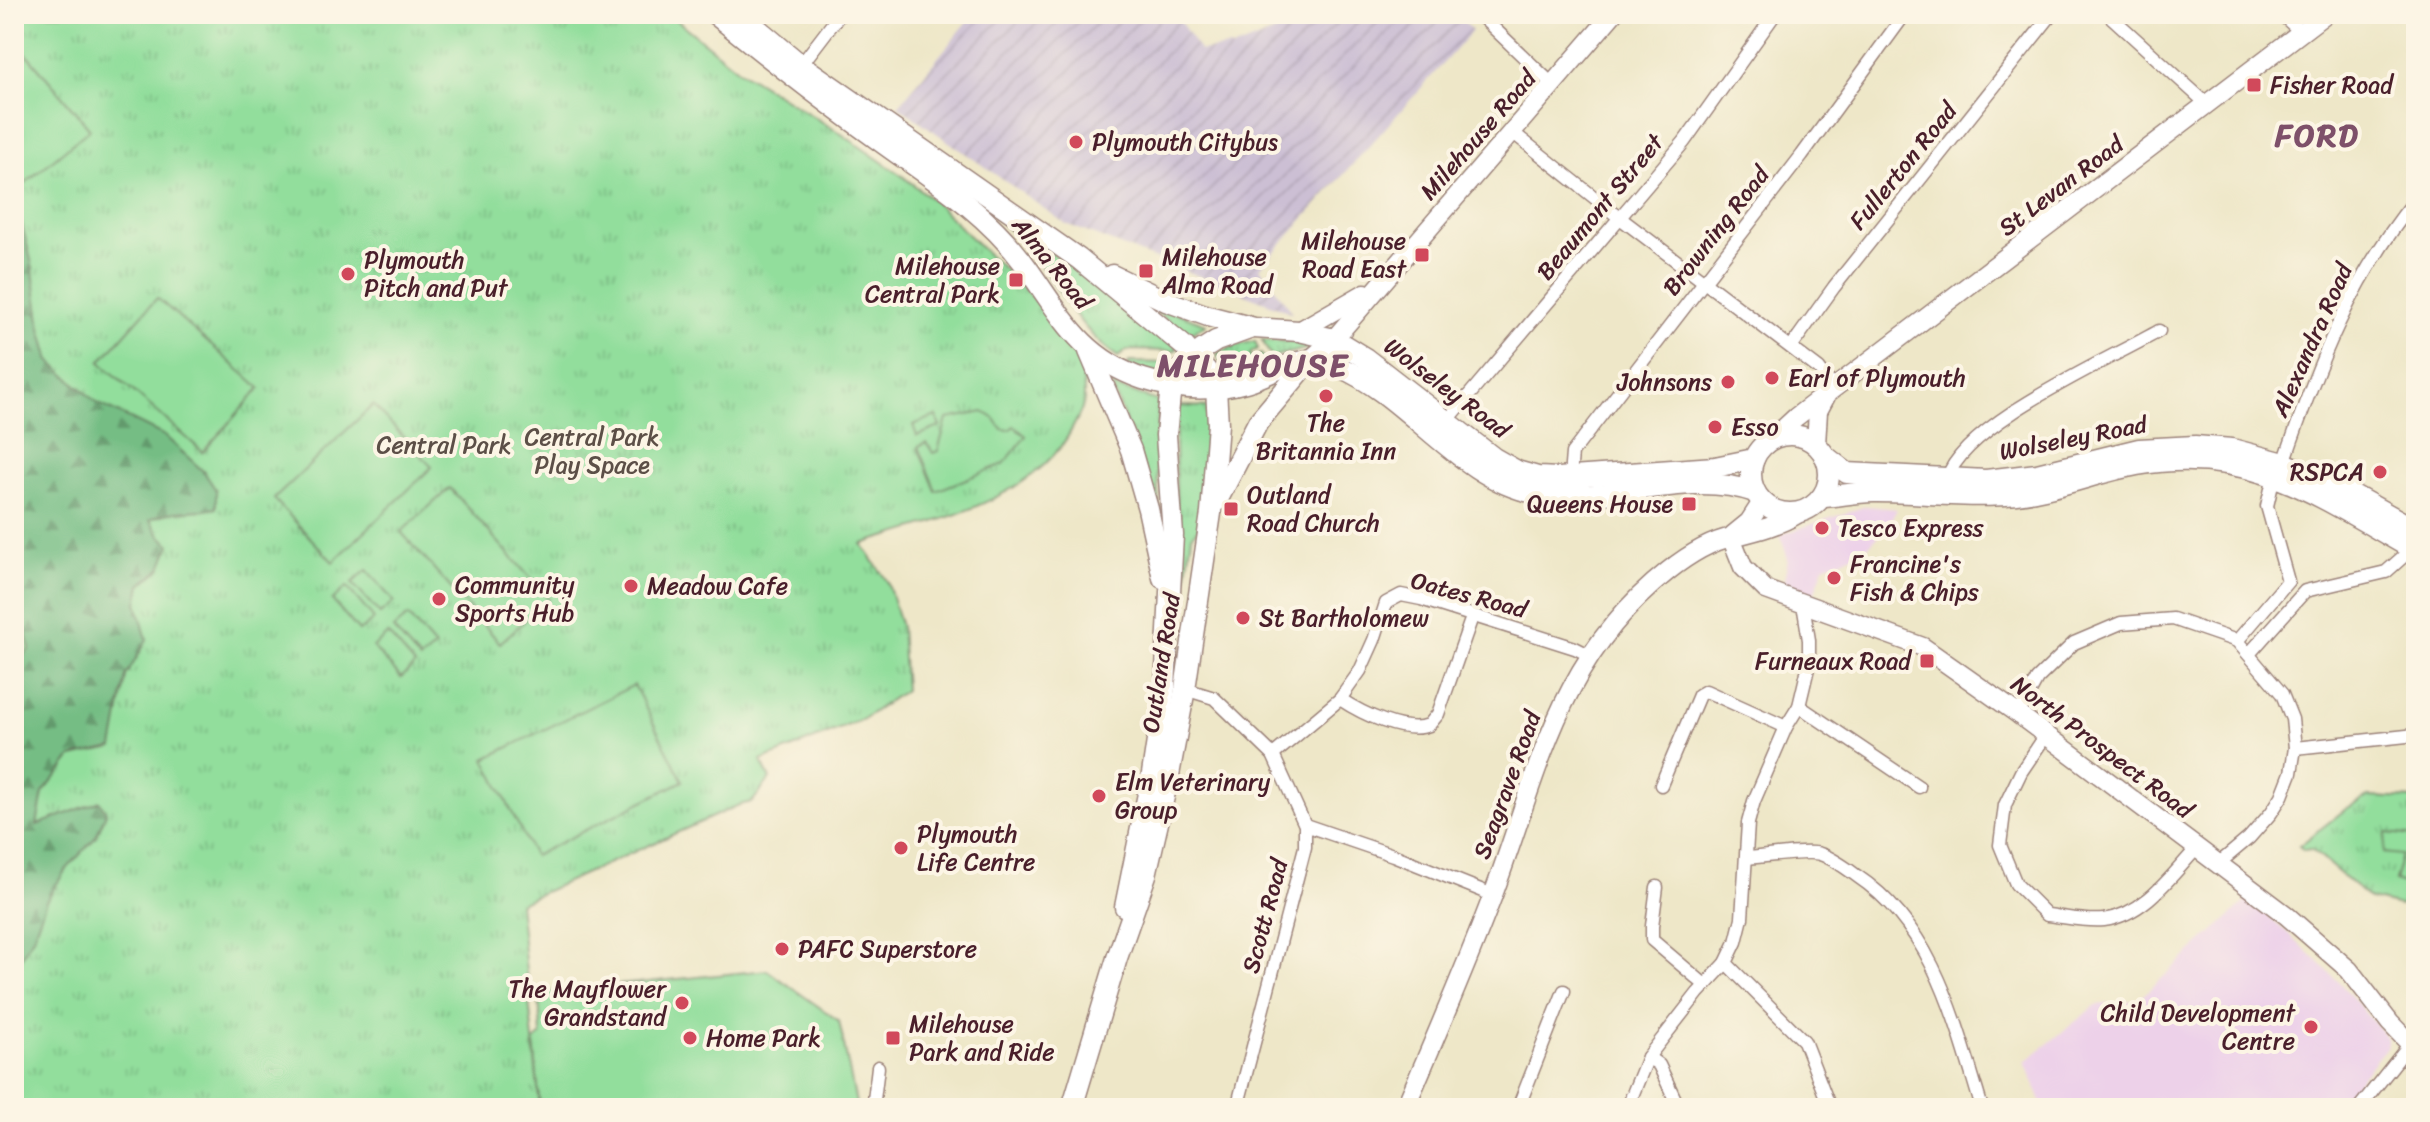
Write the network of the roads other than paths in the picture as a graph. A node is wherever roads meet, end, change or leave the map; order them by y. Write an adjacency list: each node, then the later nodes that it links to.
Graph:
1 (715, 14): 27 (main road, Alma Road)
2 (740, 14): 13 (main road, Alma Road)
3 (840, 14): 13 (street)
4 (1479, 14): 14 (street)
5 (1613, 14): 14 (street, Milehouse Road)
6 (1775, 14): 18 (street, Beaumont Street)
7 (1905, 14): 20 (street, Browning Road)
8 (2052, 14): 26 (street, Fullerton Road)
9 (2108, 14): 15 (street)
10 (2281, 14): 12 (street)
11 (2325, 14): 12 (street, St Levan Road)
12 (2301, 32): 15 (street, St Levan Road)
13 (801, 65): 19 (main road, Alma Road)
14 (1553, 85): 16 (street, Milehouse Road)
15 (2208, 105): 32 (street, St Levan Road)
16 (1511, 131): 18 (street); 21 (street, Milehouse Road)
17 (2416, 199): 37 (street, Alexandra Road)
18 (1620, 218): 20 (street); 33 (street, Beaumont Street)
19 (1079, 259): 22 (main road, Alma Road); 28 (main road, Alma Road)
20 (1706, 281): 26 (street); 38 (street, Browning Road)
21 (1377, 285): 23 (street, Milehouse Road); 25 (street, Milehouse Road)
22 (1254, 328): 23 (main road, Wolseley Road); 28 (main road, Outland Road)
23 (1299, 331): 25 (main road, Wolseley Road)
24 (2159, 331): 39 (street)
25 (1334, 339): 29 (street, Outland Road); 33 (main road, Wolseley Road)
26 (1791, 347): 32 (street)
27 (1089, 351): 30 (main road, Alma Road); 49 (main road, Outland Road)
28 (1194, 356): 30 (main road, Outland Road); 31 (main road, Alma Road)
29 (1311, 359): 31 (main road); 40 (main road, Wolseley Road); 42 (main road, Outland Road)
30 (1172, 387): 31 (main road, Alma Road); 49 (main road, Outland Road)
31 (1216, 388): 42 (main road, Outland Road)
32 (1830, 392): 34 (street, St Levan Road); 35 (street)
33 (1447, 421): 38 (main road, Wolseley Road)
34 (1770, 441): 35 (main road); 36 (main road)
35 (1820, 450): 39 (main road, Wolseley Road); 41 (main road)
36 (1754, 459): 38 (main road, Wolseley Road); 40 (main road)
37 (2279, 470): 39 (main road, Wolseley Road); 41 (main road, Wolseley Road); 45 (main road, Wolseley Road); 46 (street, Alexandra Road)
38 (1570, 477)
39 (1947, 479)
40 (1759, 497): 43 (main road); 44 (street)
41 (1823, 497): 43 (main road)
42 (1211, 513): 54 (main road, Outland Road)
43 (1799, 513): 44 (street)
44 (1731, 537): 48 (street, North Prospect Road); 53 (street, Seagrave Road)
45 (2415, 544): 47 (street)
46 (2288, 581): 47 (street); 51 (street)
47 (2305, 591): 52 (street)
48 (1803, 604): 56 (street); 57 (street, North Prospect Road)
49 (1168, 605): 71 (main road, Outland Road)
50 (1472, 617): 53 (street, Oates Road); 55 (street, Oates Road); 55 (street)
51 (2237, 641): 52 (street); 57 (street)
52 (2249, 654): 61 (street)
53 (1589, 655): 69 (street, Seagrave Road)
54 (1185, 689): 62 (street); 71 (main road, Outland Road)
55 (1340, 699): 62 (street, Oates Road)
56 (1799, 706): 58 (street); 64 (street)
57 (2018, 714): 59 (street, North Prospect Road)
58 (1786, 727): 63 (street); 67 (street)
59 (2046, 735): 66 (street, North Prospect Road); 66 (street)
60 (2416, 735): 61 (street)
61 (2295, 748): 68 (street)
62 (1273, 755): 65 (street)
63 (1661, 785)
64 (1919, 787)
65 (1305, 825): 69 (street); 82 (street, Scott Road)
66 (2197, 848): 68 (street, North Prospect Road)
67 (1747, 858): 72 (street); 88 (street)
68 (2218, 864): 75 (street, North Prospect Road)
69 (1493, 895): 83 (street, Seagrave Road)
70 (1670, 901): 73 (street)
71 (1117, 958): 76 (main road, Outland Road)
72 (1726, 963): 73 (street); 87 (street)
73 (1705, 985): 77 (street)
74 (1564, 991): 84 (street)
75 (2414, 1043): 89 (street)
76 (1090, 1053): 80 (main road, Outland Road); 81 (main road, Outland Road)
77 (1648, 1057): 85 (street); 86 (street)
78 (878, 1067): 79 (street)
79 (873, 1108)
80 (1072, 1108)
81 (1084, 1108)
82 (1237, 1108)
83 (1405, 1108)
84 (1518, 1108)
85 (1627, 1108)
86 (1679, 1108)
87 (1830, 1108)
88 (1982, 1108)
89 (2359, 1108)

